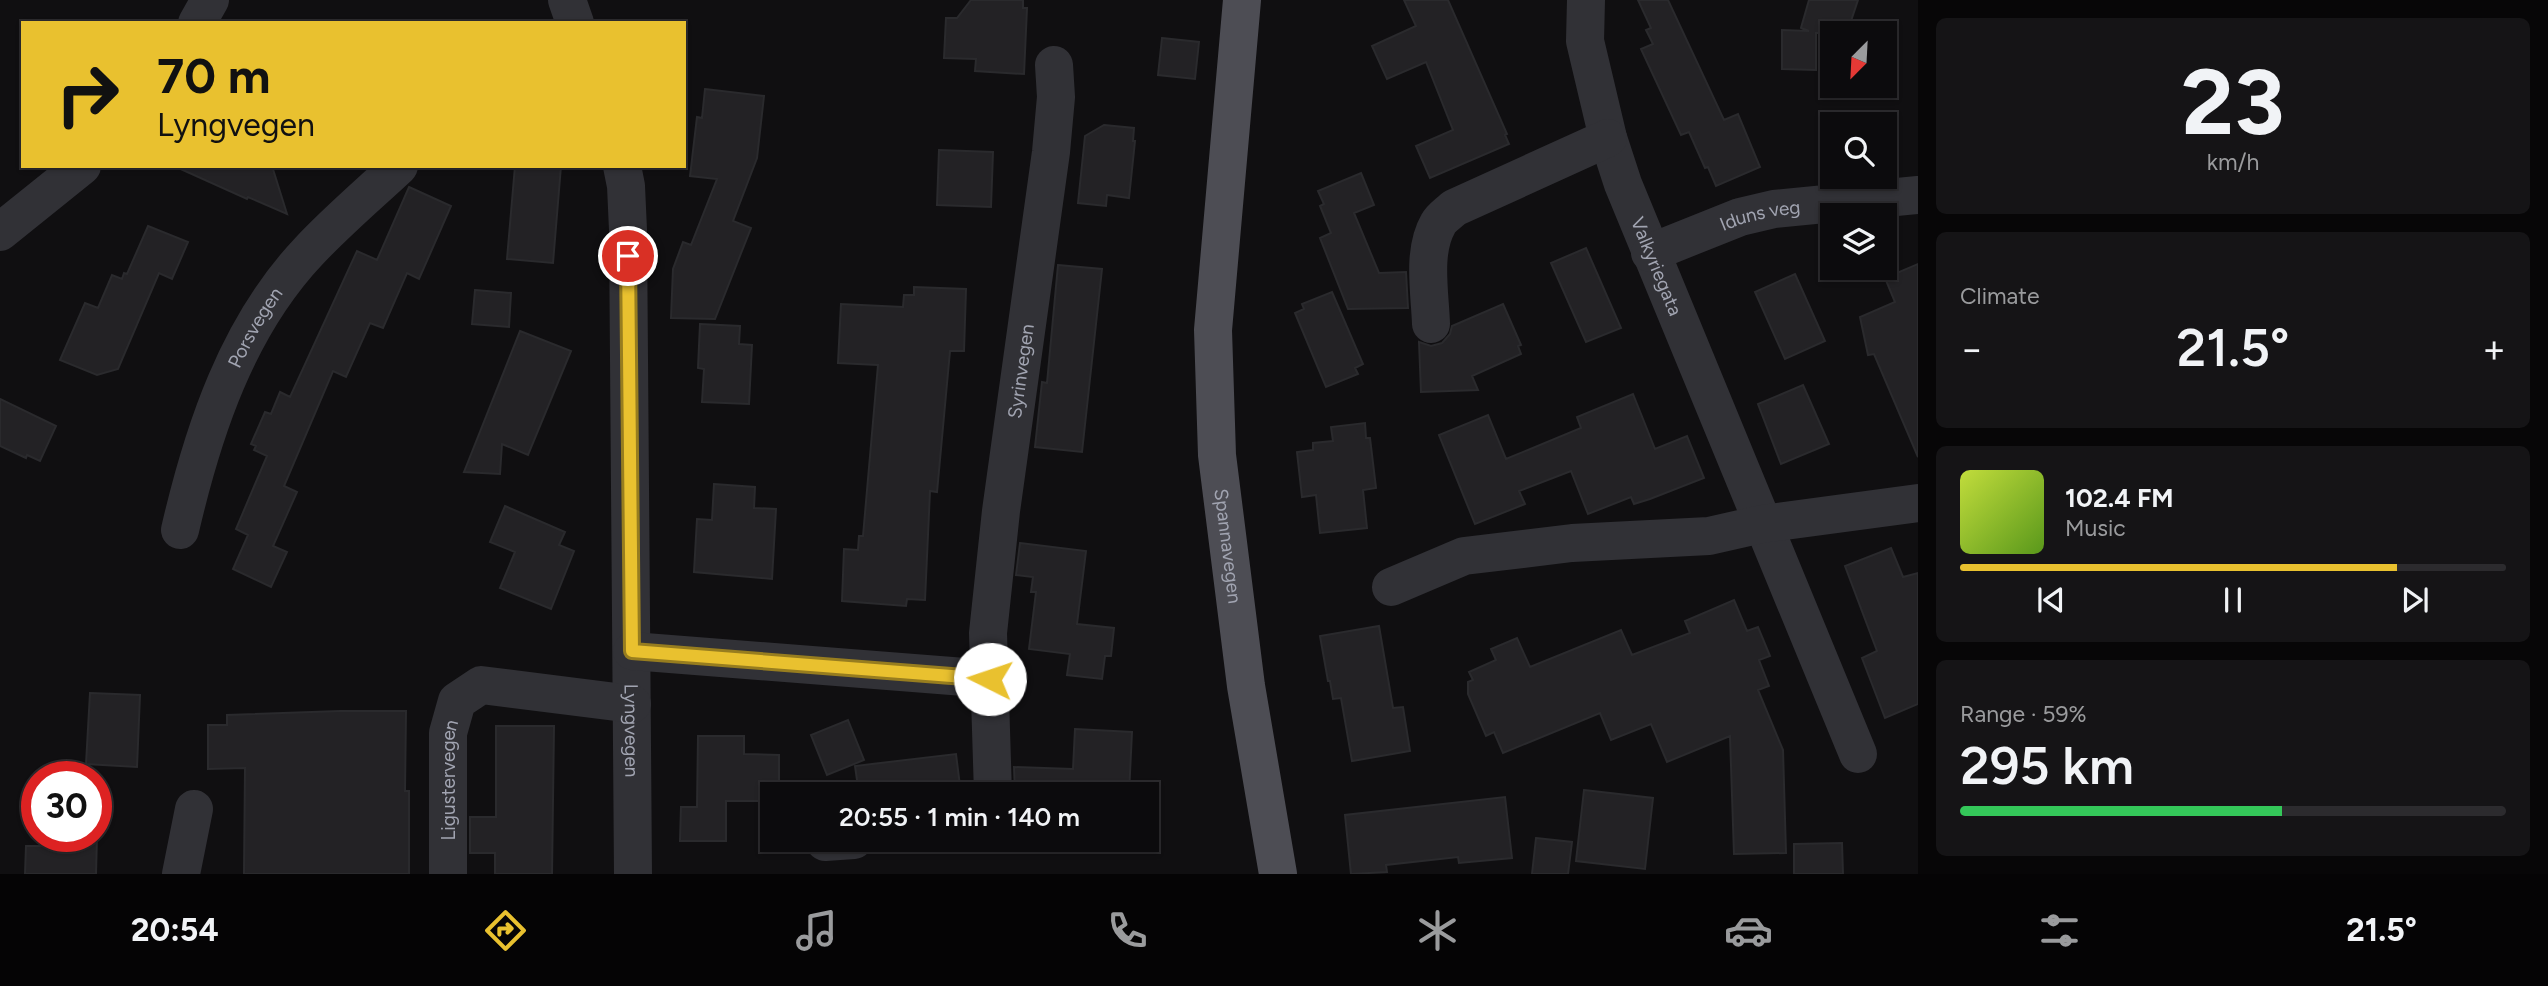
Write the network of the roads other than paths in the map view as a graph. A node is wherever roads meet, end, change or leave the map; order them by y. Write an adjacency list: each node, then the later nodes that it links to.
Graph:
1 (210, 0): 6 (street)
2 (566, 0): 7 (street)
3 (1242, 0): 14 (main road, Spannavegen)
4 (1268, 0): 14 (main road, Spannavegen)
5 (1586, 0): 9 (street, Valkyriegata)
6 (198, 21)
7 (574, 21)
8 (1054, 65): 23 (street, Syrinvegen)
9 (1608, 138): 16 (street, Valkyriegata); 17 (street)
10 (80, 168): 15 (street)
11 (397, 168): 20 (street, Porsvegen)
12 (622, 168): 22 (street, Lyngvegen)
13 (1918, 195): 16 (street, Iduns veg)
14 (1222, 216): 31 (main road, Spannavegen)
15 (0, 232)
16 (1650, 253): 19 (street, Valkyriegata)
17 (1431, 324)
18 (1918, 503): 19 (street)
19 (1762, 524): 21 (street); 25 (street, Valkyriegata)
20 (180, 530)
21 (1391, 587)
22 (632, 651): 23 (street); 24 (street, Lyngvegen)
23 (990, 679): 26 (street, Syrinvegen)
24 (632, 704): 29 (street, Ligustervegen); 30 (street, Lyngvegen)
25 (1858, 754)
26 (993, 782)
27 (194, 809): 28 (street)
28 (181, 874)
29 (448, 874)
30 (633, 874)
31 (1278, 874)

